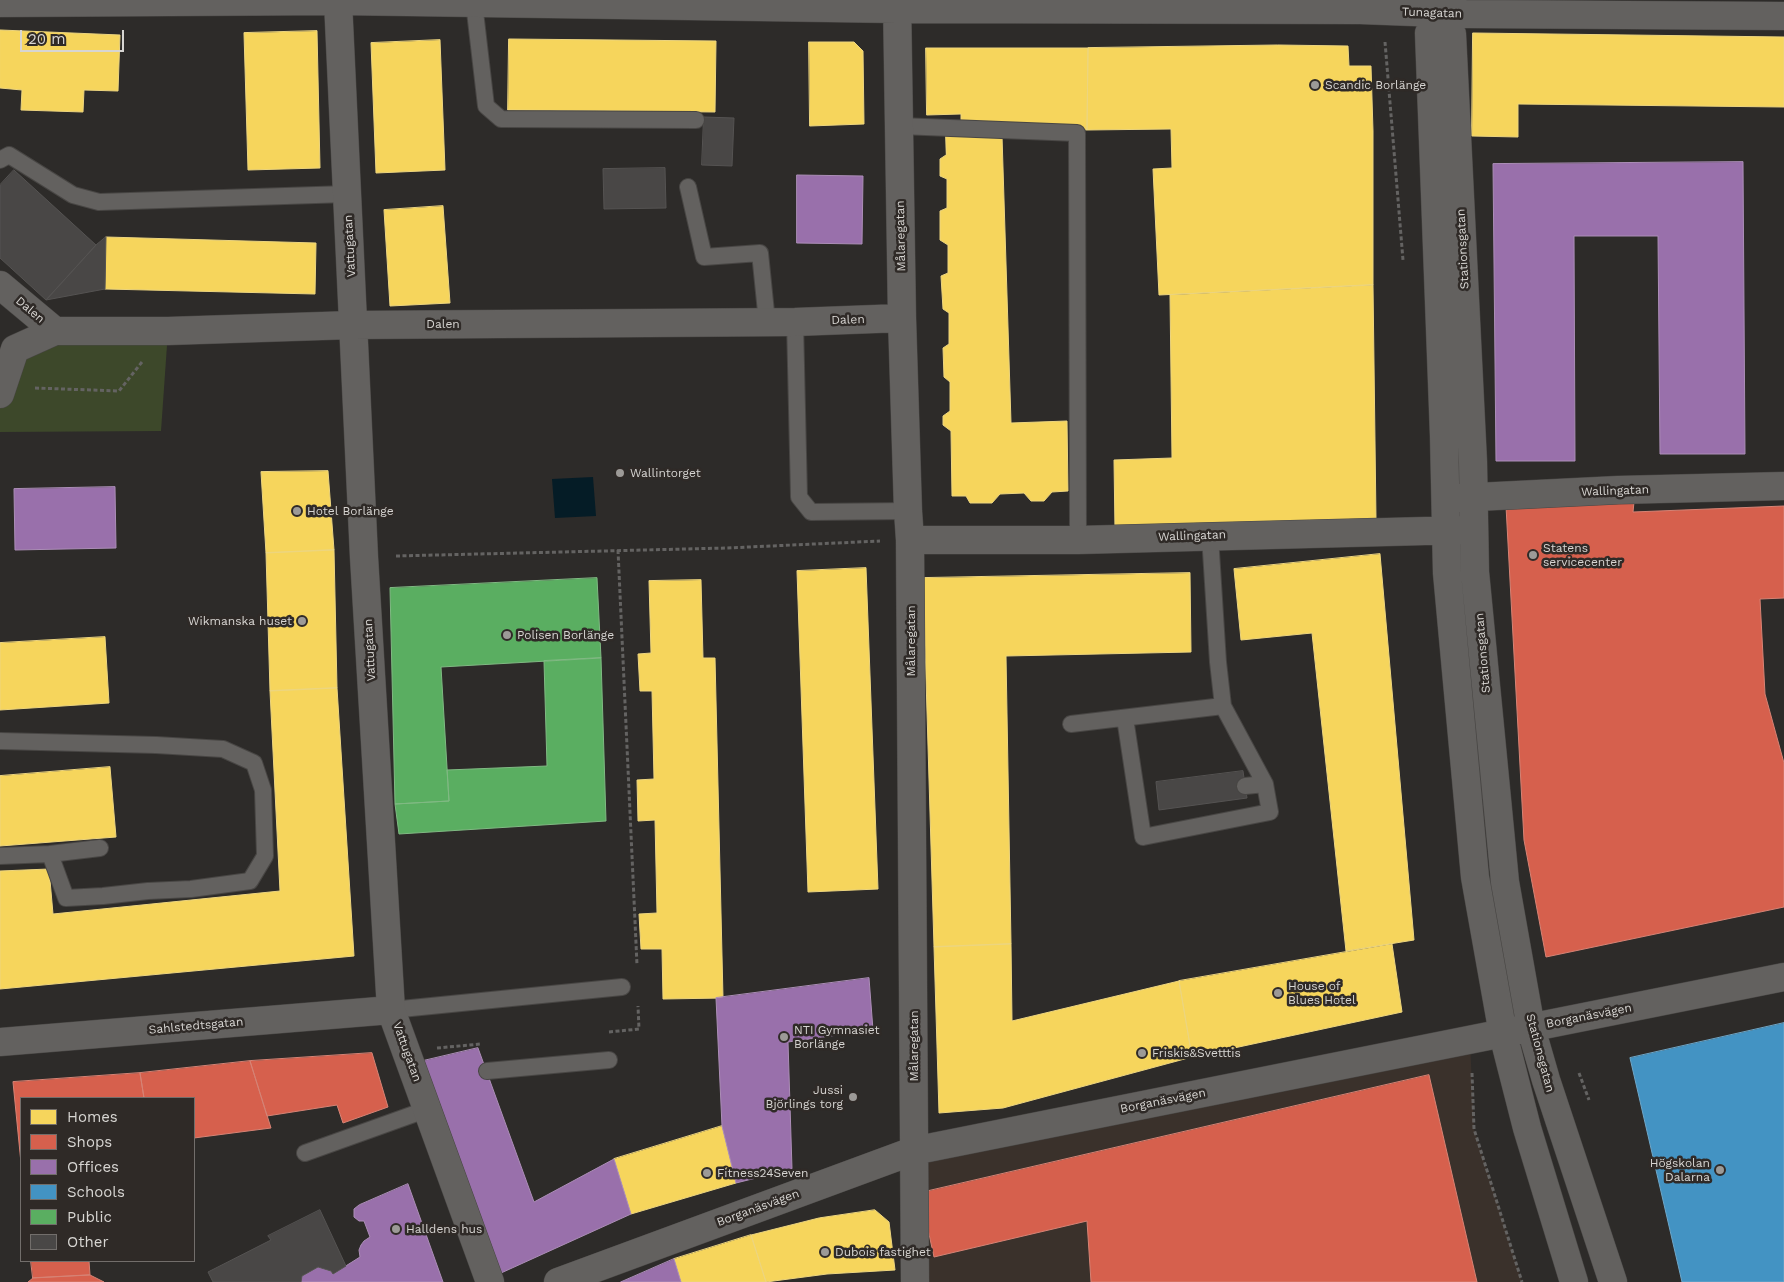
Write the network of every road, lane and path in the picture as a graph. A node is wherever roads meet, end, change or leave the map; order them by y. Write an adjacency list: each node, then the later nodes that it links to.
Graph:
1 (200, 1): 2 (street, Tunagatan); 3 (street, Tunagatan)
2 (338, 1): 4 (street, Tunagatan); 12 (street, Vattugatan)
3 (0, 3)
4 (474, 3): 5 (street, Tunagatan); 8 (lane)
5 (897, 4): 6 (street, Tunagatan); 9 (street, Målaregatan)
6 (1439, 6): 7 (street, Tunagatan); 22 (street, Stationsgatan); 23 (street, Stationsgatan)
7 (1784, 16)
8 (696, 120)
9 (900, 126): 14 (street, Målaregatan); 29 (lane)
10 (0, 160): 12 (lane)
11 (688, 187): 15 (lane)
12 (347, 194): 17 (street, Vattugatan)
13 (0, 285): 18 (street, Dalen)
14 (902, 318): 16 (street, Dalen); 24 (street, Målaregatan)
15 (768, 322): 16 (street, Dalen); 17 (street, Dalen)
16 (795, 322): 24 (lane)
17 (353, 325): 19 (street, Dalen); 31 (street, Vattugatan)
18 (56, 331): 19 (street, Dalen); 20 (street)
19 (168, 331): 20 (path)
20 (1, 390)
21 (1784, 486): 23 (street, Wallingatan)
22 (1446, 498): 23 (street, Wallingatan); 26 (street, Stationsgatan)
23 (1473, 498): 25 (street, Stationsgatan)
24 (908, 511): 28 (street, Målaregatan)
25 (1474, 529): 26 (street, Wallingatan); 46 (street, Stationsgatan)
26 (1446, 531): 27 (street, Wallingatan); 48 (street, Stationsgatan)
27 (1210, 536): 29 (street, Wallingatan); 32 (lane)
28 (910, 540): 29 (street, Wallingatan); 30 (path); 57 (street, Målaregatan)
29 (1078, 540)
30 (618, 550): 31 (path); 41 (path)
31 (364, 557): 45 (street, Vattugatan)
32 (1223, 706): 33 (lane); 36 (lane)
33 (1125, 718): 34 (lane); 36 (lane)
34 (1071, 724)
35 (0, 741): 39 (lane)
36 (1265, 784): 37 (lane)
37 (1245, 786)
38 (100, 848): 39 (lane)
39 (50, 854): 40 (lane)
40 (0, 856)
41 (637, 969)
42 (1784, 977): 46 (street, Borganäsvägen)
43 (622, 987): 45 (lane)
44 (638, 999): 47 (path)
45 (391, 1010): 49 (street, Sahlstedtsgatan); 51 (street, Vattugatan)
46 (1532, 1028): 48 (street, Borganäsvägen); 63 (street, Stationsgatan)
47 (601, 1033)
48 (1503, 1034): 57 (street, Borganäsvägen); 62 (street, Stationsgatan)
49 (0, 1042)
50 (484, 1044): 51 (path)
51 (407, 1051): 56 (street, Vattugatan)
52 (610, 1060): 54 (lane)
53 (1577, 1069): 55 (path)
54 (487, 1071)
55 (1590, 1105)
56 (428, 1109): 58 (lane); 59 (street, Vattugatan)
57 (913, 1151): 60 (street, Borganäsvägen); 61 (street, Målaregatan)
58 (305, 1153)
59 (490, 1282)
60 (558, 1282)
61 (915, 1282)
62 (1574, 1282)
63 (1613, 1282)

